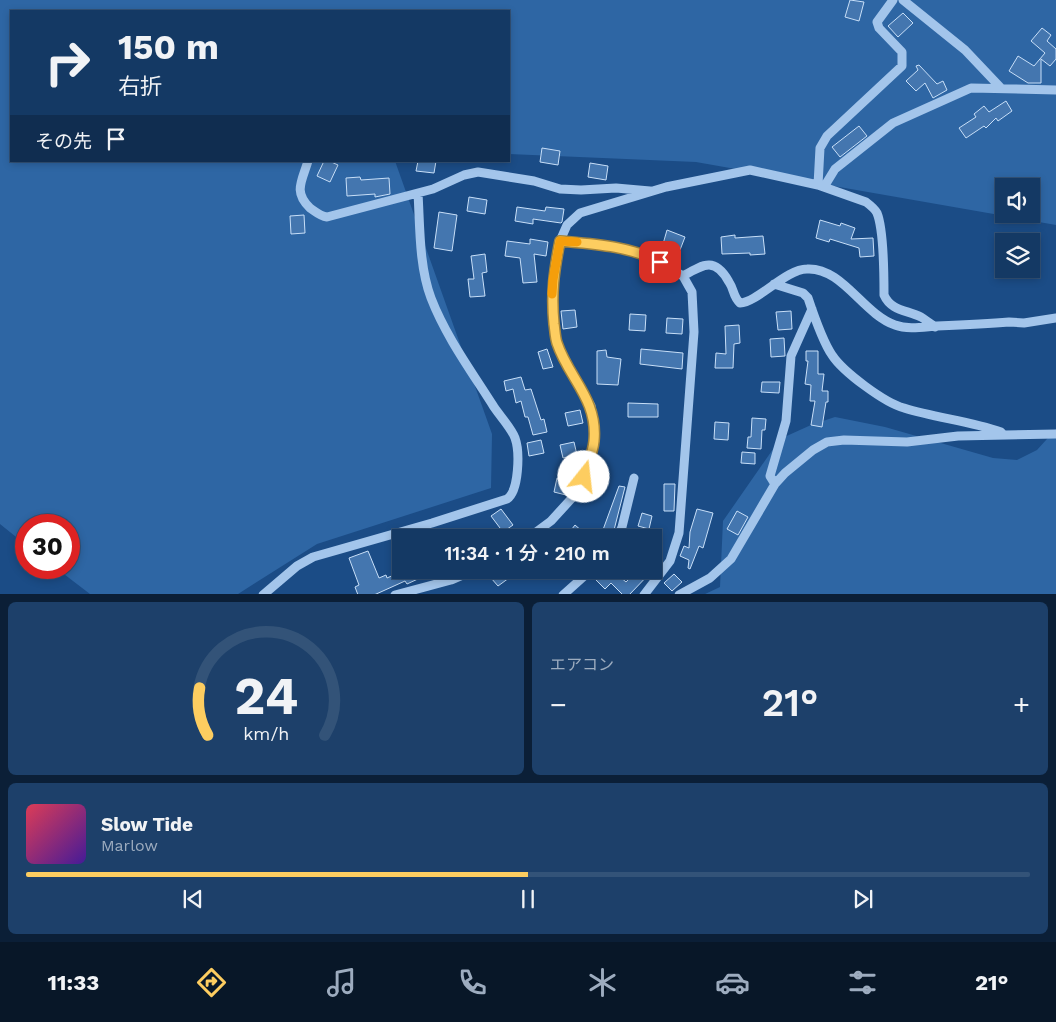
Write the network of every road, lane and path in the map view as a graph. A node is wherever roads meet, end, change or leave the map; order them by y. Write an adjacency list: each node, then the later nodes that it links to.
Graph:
1 (893, 0): 6 (street)
2 (903, 0): 3 (street)
3 (1001, 88): 4 (street); 6 (street)
4 (1056, 90)
5 (308, 162): 8 (street)
6 (821, 186): 7 (street); 14 (street)
7 (652, 191): 8 (street); 9 (street)
8 (418, 192): 23 (street)
9 (560, 241): 10 (street); 19 (street)
10 (683, 276): 11 (street); 26 (street)
11 (774, 284): 12 (street); 14 (street)
12 (812, 309): 15 (street); 18 (street)
13 (1056, 318): 14 (street)
14 (935, 326)
15 (1007, 434): 16 (street); 18 (street)
16 (1056, 434)
17 (634, 478): 20 (street)
18 (775, 484): 27 (street)
19 (540, 529)
20 (621, 529)
21 (453, 579): 24 (street)
22 (580, 579): 25 (street)
23 (263, 594)
24 (395, 594)
25 (563, 594)
26 (644, 594)
27 (678, 594)

